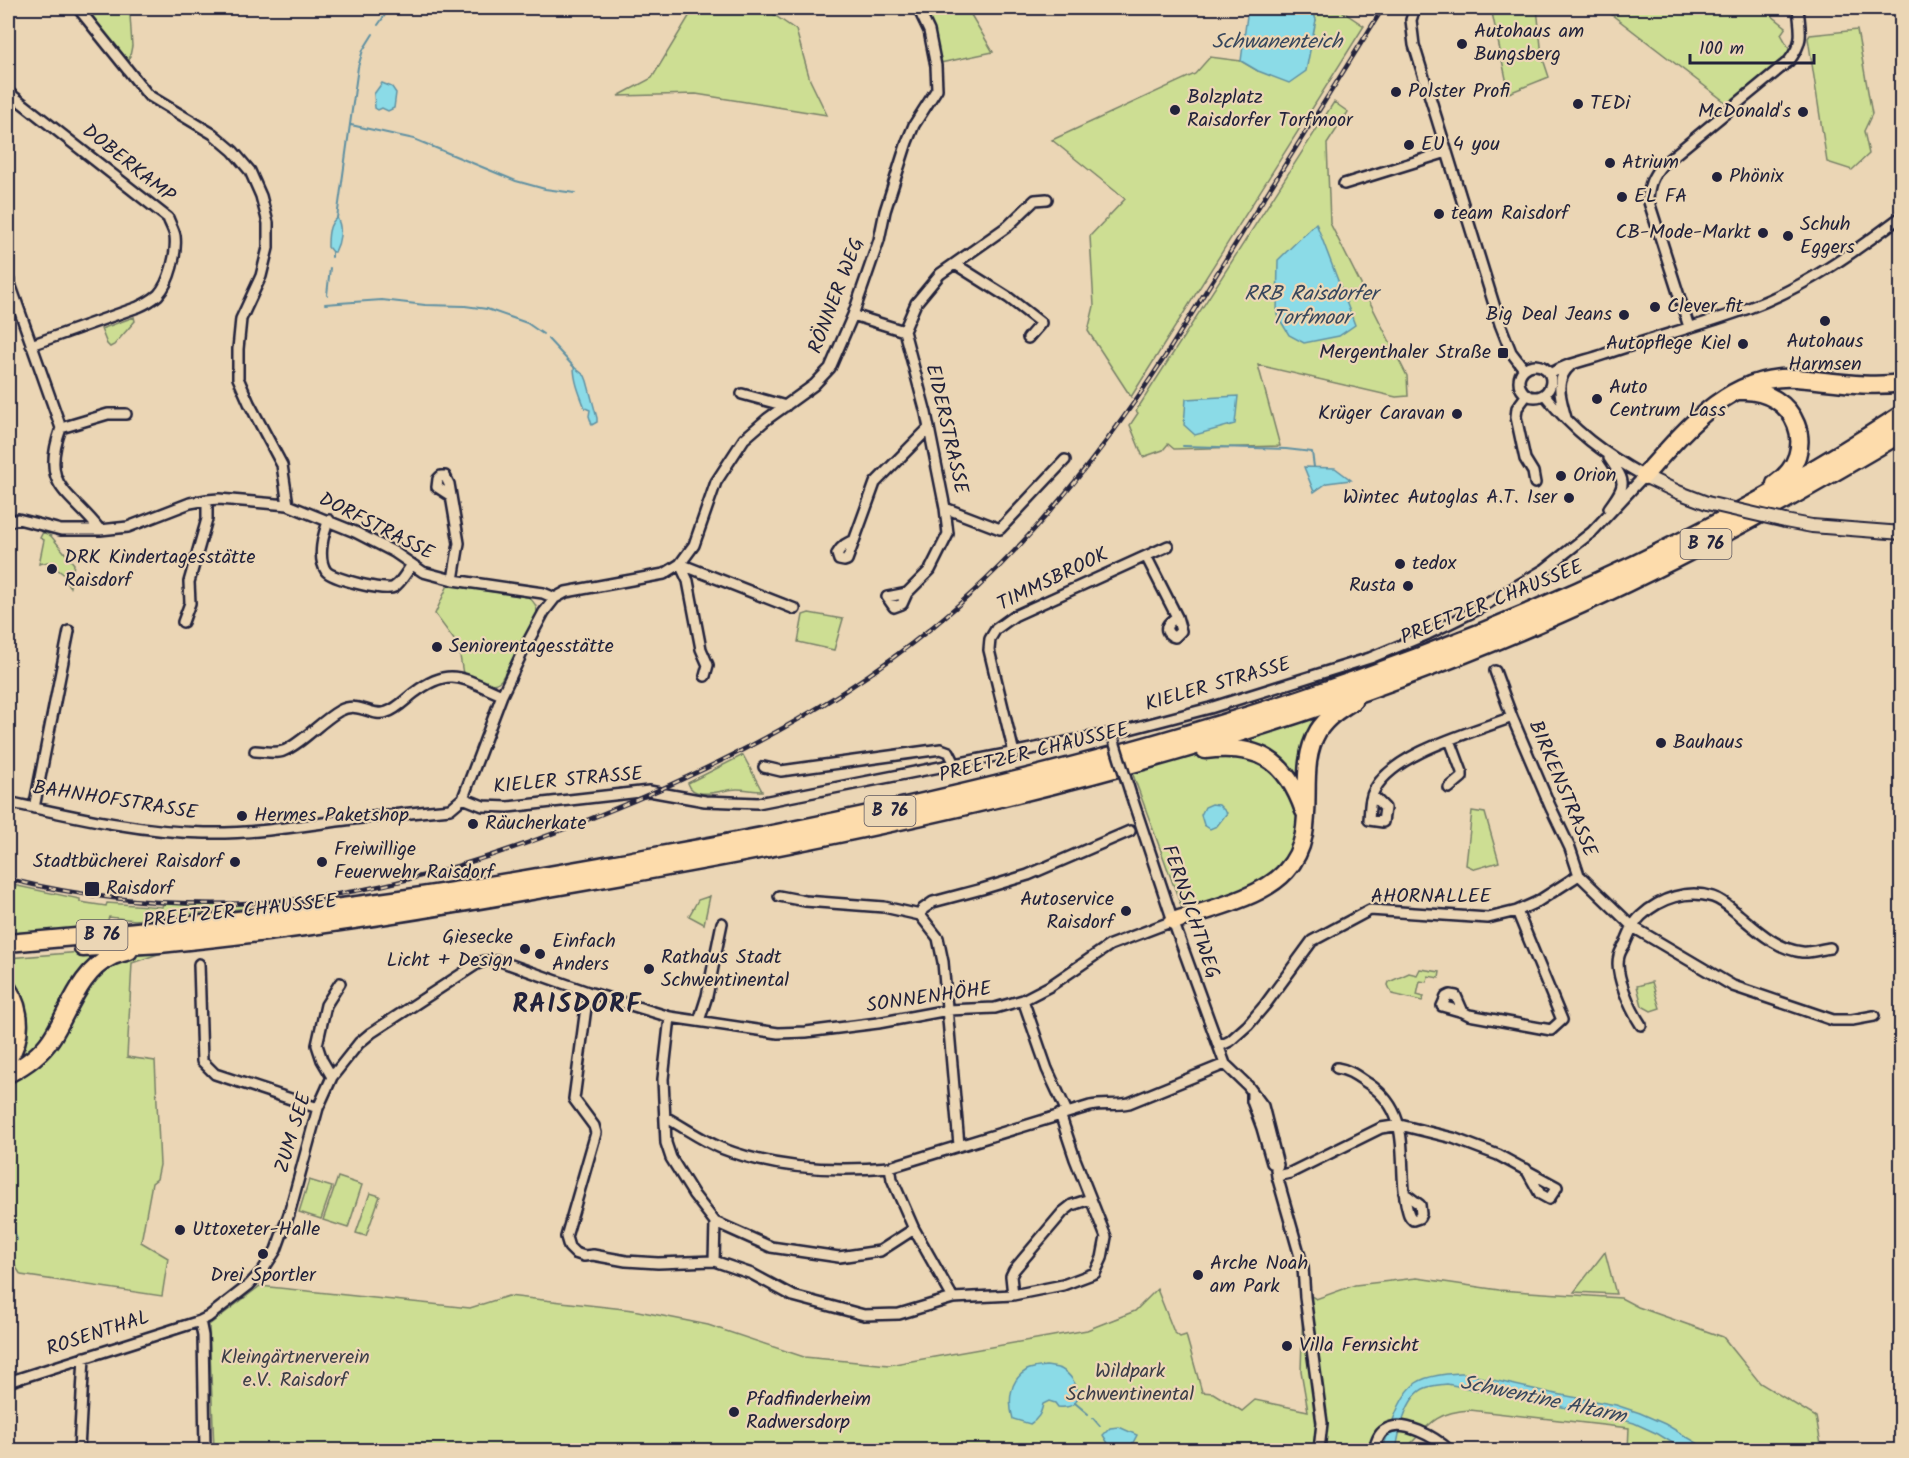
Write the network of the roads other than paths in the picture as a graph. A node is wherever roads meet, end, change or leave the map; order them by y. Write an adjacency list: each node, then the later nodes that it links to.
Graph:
1 (78, 8): 39 (street)
2 (918, 8): 12 (street, RÖNNER WEG)
3 (1415, 8): 6 (street)
4 (1798, 8): 13 (street)
5 (8, 92): 16 (street, DOBERKAMP)
6 (1447, 152): 7 (street); 18 (street)
7 (1344, 184)
8 (1047, 199): 10 (street)
9 (1902, 216): 13 (street)
10 (955, 264): 14 (street); 15 (street)
11 (8, 278): 16 (street)
12 (853, 315): 14 (street); 25 (street, RÖNNER WEG)
13 (1689, 327): 17 (street)
14 (904, 331): 30 (street, EIDERSTRASSE)
15 (1028, 338)
16 (31, 345): 29 (street)
17 (1576, 362): 19 (street); 28 (street)
18 (1524, 369): 19 (street); 24 (street)
19 (1550, 374): 23 (street)
20 (1902, 383): 21 (highway)
21 (1736, 392): 34 (highway); 38 (highway, B 76)
22 (742, 394): 25 (street)
23 (1545, 395): 24 (street); 28 (street)
24 (1527, 396): 35 (street)
25 (786, 406): 49 (street, RÖNNER WEG)
26 (126, 414): 29 (street)
27 (1902, 414): 38 (highway, PREETZER CHAUSSEE / B 76)
28 (1567, 420): 32 (street)
29 (61, 428): 43 (street)
30 (929, 428): 40 (street, EIDERSTRASSE); 46 (street)
31 (1902, 433): 60 (highway, PREETZER CHAUSSEE / B 76)
32 (1606, 454): 34 (street); 44 (street)
33 (1065, 460): 40 (street, EIDERSTRASSE)
34 (1644, 476): 44 (street, KIELER STRASSE); 45 (street, bridge)
35 (1536, 483)
36 (451, 496): 51 (street)
37 (207, 500): 39 (street, DORFSTRASSE); 43 (street, DORFSTRASSE); 56 (street)
38 (1752, 504): 84 (highway, PREETZER CHAUSSEE / B 76)
39 (288, 505): 41 (street, DORFSTRASSE)
40 (945, 508): 52 (street)
41 (329, 520): 50 (street, DORFSTRASSE); 50 (street)
42 (8, 522): 43 (street, DORFSTRASSE)
43 (100, 530)
44 (1592, 532): 63 (street, KIELER STRASSE)
45 (1902, 533)
46 (855, 541)
47 (1168, 546): 48 (street, TIMMSBROOK)
48 (1146, 556): 55 (street); 67 (street, TIMMSBROOK)
49 (680, 564): 53 (street); 54 (street); 59 (street)
50 (412, 565): 51 (street, DORFSTRASSE)
51 (453, 580): 53 (street, DORFSTRASSE)
52 (907, 592)
53 (555, 598): 61 (street)
54 (795, 609)
55 (1177, 617)
56 (183, 622)
57 (69, 631): 74 (street)
58 (1495, 671): 62 (street, BIRKENSTRASSE)
59 (705, 676)
60 (1375, 689): 65 (highway, PREETZER CHAUSSEE / B 76); 75 (highway, B 76)
61 (502, 695): 66 (street); 72 (street)
62 (1512, 717): 64 (street, BIRKENSTRASSE); 77 (street, BIRKENSTRASSE)
63 (1113, 737): 67 (street, KIELER STRASSE); 81 (street, FERNSICHTWEG, bridge)
64 (1450, 740): 70 (street); 71 (street, BIRKENSTRASSE)
65 (1183, 750): 75 (highway, B 76); 85 (highway, PREETZER CHAUSSEE / B 76)
66 (255, 751)
67 (1014, 753): 68 (street, KIELER STRASSE)
68 (956, 764): 69 (street); 72 (street, KIELER STRASSE)
69 (764, 767)
70 (1449, 788)
71 (1372, 795)
72 (463, 798): 74 (street, BAHNHOFSTRASSE)
73 (8, 802): 74 (street, BAHNHOFSTRASSE)
74 (34, 807)
75 (1306, 816): 81 (highway, B 76)
76 (1130, 831): 80 (street)
77 (1579, 875): 79 (street, AHORNALLEE); 83 (street)
78 (779, 896): 80 (street)
79 (1516, 911): 94 (street); 99 (street, AHORNALLEE)
80 (920, 915): 93 (street)
81 (1173, 921): 92 (street, SONNENHÖHE); 99 (street, FERNSICHTWEG)
82 (722, 923): 97 (street)
83 (1633, 927): 86 (street); 95 (street); 98 (street)
84 (8, 943)
85 (154, 944): 87 (highway, PREETZER CHAUSSEE / B 76); 103 (highway, B 76)
86 (1830, 948)
87 (8, 954)
88 (199, 964): 105 (street)
89 (340, 983): 104 (street)
90 (8, 989): 100 (highway)
91 (588, 992): 96 (street, ZUM SEE); 104 (street, ZUM SEE); 117 (street)
92 (1023, 1000): 93 (street, SONNENHÖHE); 106 (street)
93 (948, 1010): 97 (street, SONNENHÖHE); 109 (street)
94 (1463, 1012)
95 (1874, 1016)
96 (670, 1017): 97 (street, SONNENHÖHE); 107 (street)
97 (699, 1021)
98 (1641, 1024)
99 (1220, 1046): 101 (street, FERNSICHTWEG)
100 (8, 1059)
101 (1225, 1064): 106 (street); 112 (street)
102 (1337, 1068): 108 (street)
103 (8, 1074)
104 (332, 1077): 105 (street, ZUM SEE)
105 (318, 1108): 120 (street, ZUM SEE)
106 (1064, 1113): 109 (street); 114 (street)
107 (665, 1117): 110 (street); 115 (street)
108 (1400, 1125): 111 (street); 112 (street); 113 (street)
109 (959, 1145): 110 (street)
110 (890, 1167): 116 (street)
111 (1526, 1168)
112 (1276, 1173): 125 (street)
113 (1404, 1193)
114 (1090, 1199): 118 (street); 118 (street)
115 (715, 1222): 116 (street); 117 (street)
116 (914, 1229): 119 (street)
117 (714, 1261): 119 (street)
118 (1013, 1295): 119 (street)
119 (953, 1298)
120 (200, 1321): 121 (street, ROSENTHAL); 124 (street)
121 (84, 1357): 122 (street, ROSENTHAL); 123 (street)
122 (8, 1382)
123 (79, 1450)
124 (205, 1450)
125 (1319, 1450)
126 (1374, 1450): 127 (street)
127 (1449, 1450)

